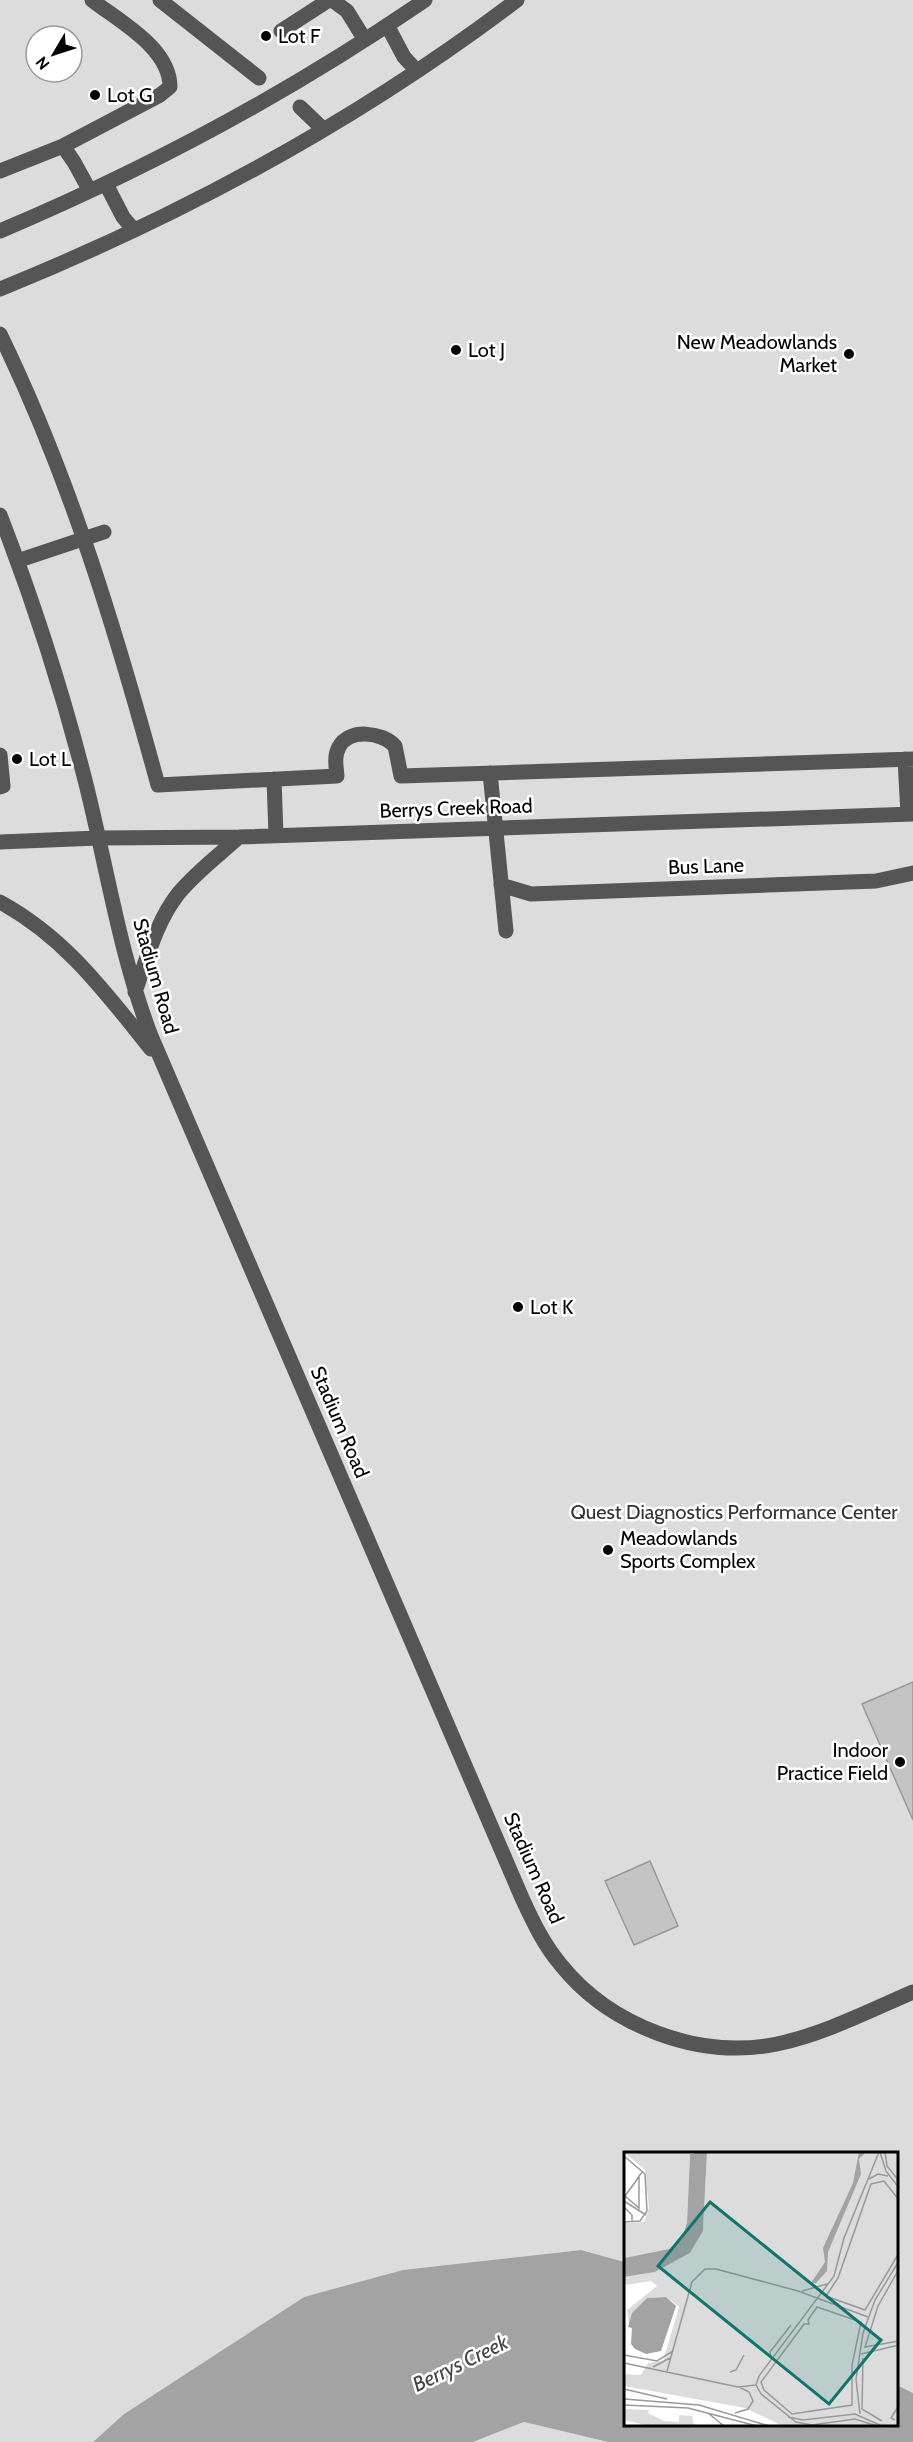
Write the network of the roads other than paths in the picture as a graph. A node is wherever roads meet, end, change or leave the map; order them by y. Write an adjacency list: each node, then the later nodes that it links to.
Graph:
1 (92, 0): 13 (street)
2 (159, 0): 10 (street)
3 (330, 0): 7 (street); 8 (street)
4 (425, 0): 6 (street)
5 (517, 0): 9 (street)
6 (387, 26): 8 (street); 9 (street)
7 (281, 31)
8 (365, 40): 15 (street)
9 (417, 70): 12 (street)
10 (259, 78)
11 (300, 106): 12 (street)
12 (323, 129): 17 (street)
13 (63, 146): 14 (street); 16 (street)
14 (0, 171)
15 (106, 184): 16 (street); 17 (street)
16 (90, 191): 18 (street)
17 (134, 230): 19 (street)
18 (0, 231)
19 (0, 289)
20 (0, 334): 23 (street)
21 (0, 515): 24 (street, Stadium Road)
22 (104, 532): 23 (street)
23 (84, 538): 24 (street); 28 (street)
24 (17, 561): 34 (street, Stadium Road)
25 (0, 755): 29 (street)
26 (909, 759): 27 (street); 30 (street)
27 (490, 773): 28 (street); 31 (street)
28 (274, 779): 32 (street)
29 (0, 786)
30 (911, 814): 31 (street, Berrys Creek Road)
31 (495, 828): 32 (street, Berrys Creek Road); 37 (street)
32 (276, 835): 33 (street, Berrys Creek Road)
33 (239, 837): 34 (street, Berrys Creek Road); 40 (street)
34 (98, 838): 35 (street, Berrys Creek Road); 40 (street, Stadium Road)
35 (0, 842)
36 (913, 873): 37 (street, Bus Lane)
37 (501, 885): 39 (street)
38 (0, 902): 41 (street)
39 (506, 931)
40 (135, 992): 41 (street, Stadium Road)
41 (160, 1060): 42 (street, Stadium Road)
42 (913, 1992)

